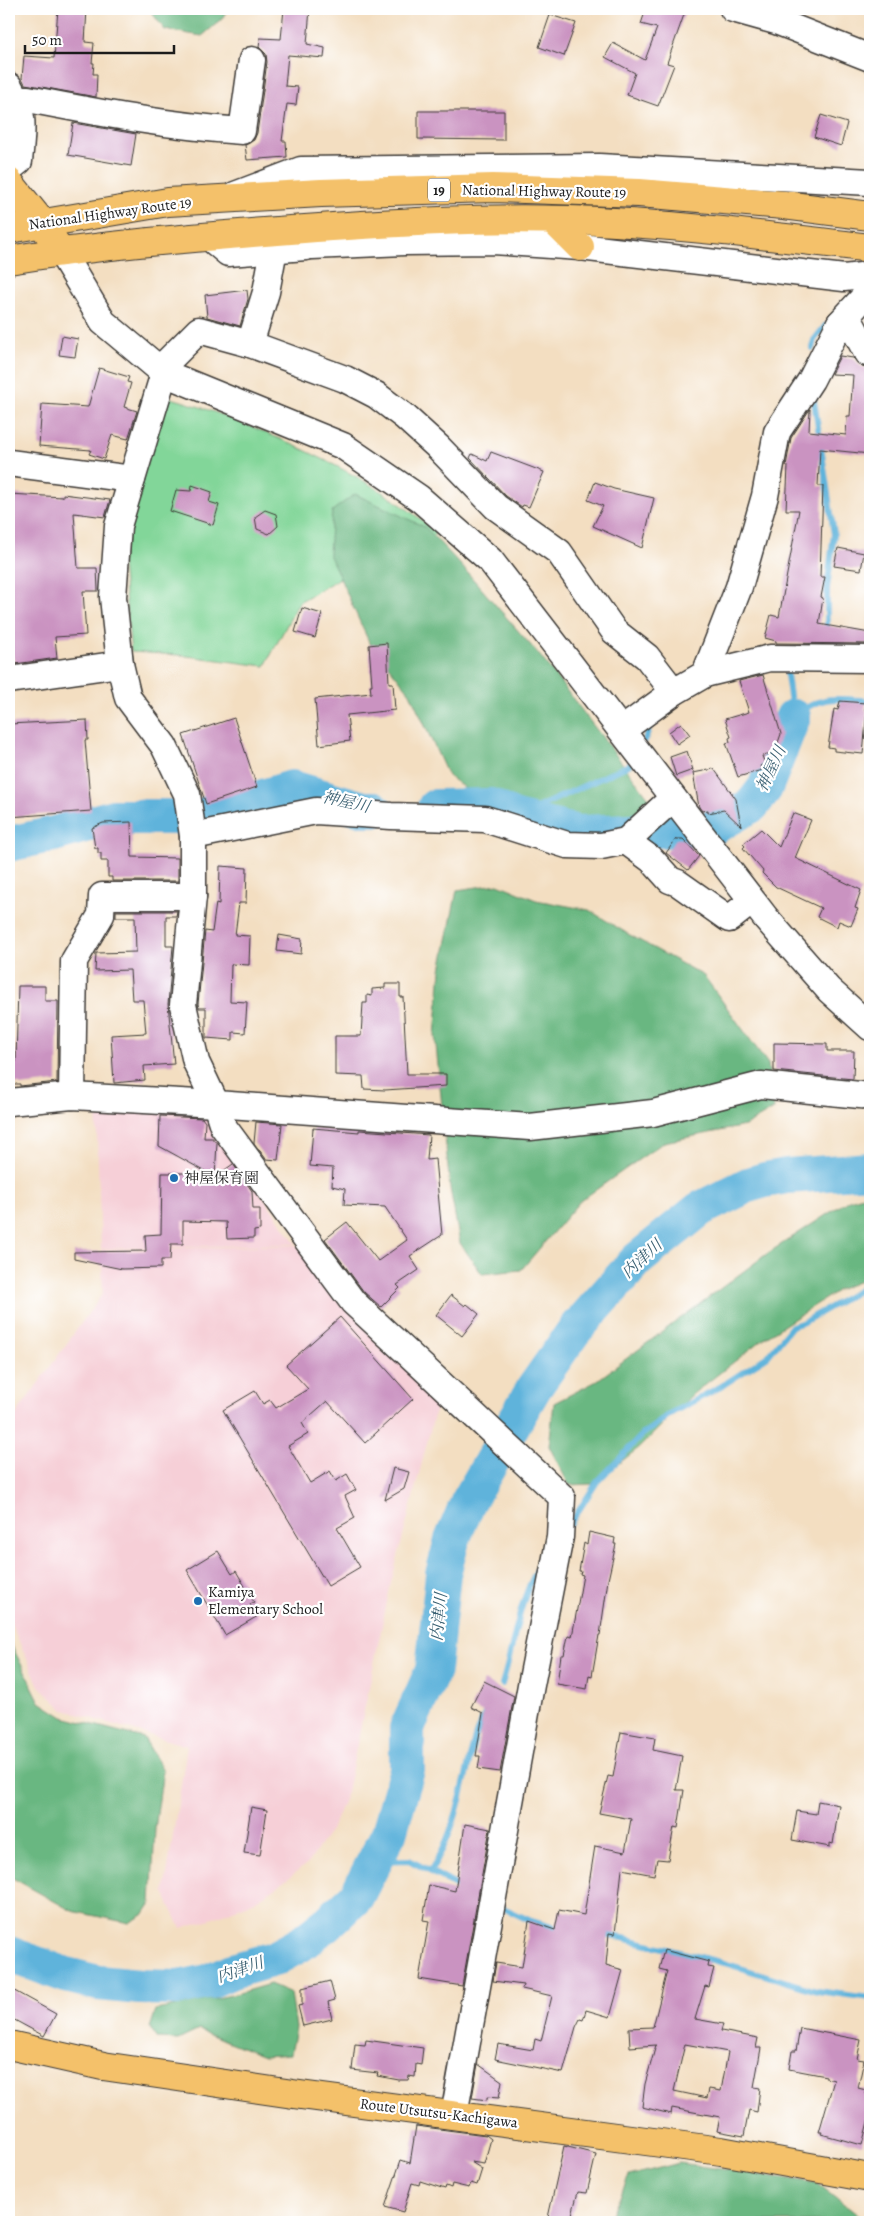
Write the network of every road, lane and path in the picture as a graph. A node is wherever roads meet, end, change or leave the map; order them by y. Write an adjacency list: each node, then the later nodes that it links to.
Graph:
1 (733, 9): 2 (street)
2 (870, 58)
3 (252, 60): 4 (street)
4 (13, 92): 5 (street)
5 (9, 169)
6 (9, 182): 11 (main road)
7 (870, 182): 8 (street)
8 (225, 199): 9 (main road, National Highway Route 19 / 19); 11 (main road, National Highway Route 19 / 19)
9 (870, 216)
10 (554, 221): 13 (main road, National Highway Route 19 / 19); 14 (main road); 15 (main road, National Highway Route 19 / 19)
11 (42, 223): 12 (main road, National Highway Route 19 / 19); 16 (main road)
12 (9, 229)
13 (274, 240): 14 (street); 16 (main road, National Highway Route 19 / 19); 20 (street)
14 (580, 247): 18 (street)
15 (870, 248)
16 (61, 252): 17 (main road, National Highway Route 19 / 19); 22 (street)
17 (9, 260)
18 (870, 276): 19 (street)
19 (840, 323): 21 (street); 27 (street)
20 (250, 344): 22 (street); 29 (street)
21 (870, 354)
22 (162, 371): 24 (street); 30 (street)
23 (9, 463): 24 (street)
24 (132, 479): 26 (street)
25 (870, 659): 27 (street)
26 (120, 664): 28 (street); 33 (street)
27 (705, 674): 29 (street)
28 (9, 680)
29 (674, 692): 30 (street)
30 (622, 730): 31 (street)
31 (673, 798): 32 (street); 35 (street)
32 (633, 834): 33 (street); 35 (street)
33 (193, 836): 34 (street)
34 (193, 896): 37 (street); 40 (street)
35 (752, 901): 36 (street)
36 (870, 1027)
37 (72, 1096): 39 (street); 40 (street)
38 (870, 1096): 40 (street)
39 (9, 1102)
40 (216, 1104): 42 (street)
41 (9, 2045): 42 (main road, Route Utsutsu-Kachigawa)
42 (454, 2115): 43 (main road, Route Utsutsu-Kachigawa)
43 (870, 2178)

